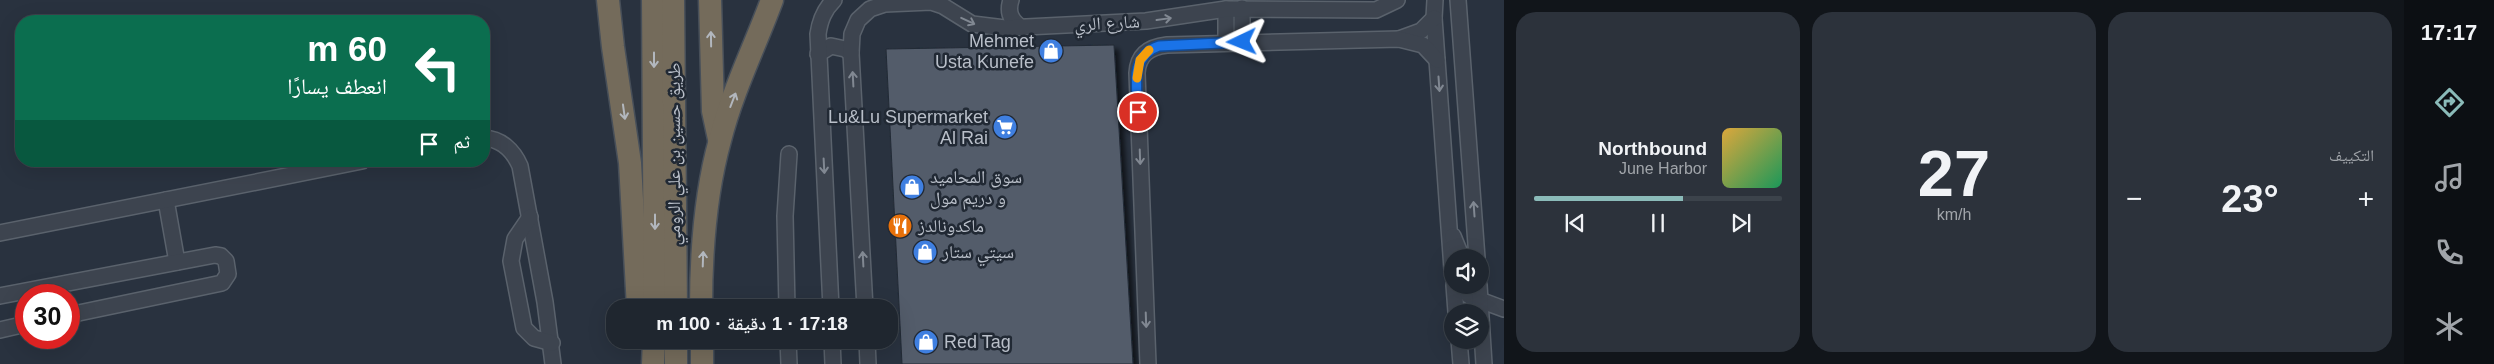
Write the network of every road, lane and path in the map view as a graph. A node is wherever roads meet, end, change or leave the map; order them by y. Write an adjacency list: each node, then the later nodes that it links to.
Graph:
1 (599, 0): 22 (highway)
2 (608, 0): 22 (highway)
3 (619, 0): 22 (highway)
4 (710, 0): 28 (highway, one-way to 4)
5 (772, 0): 26 (highway)
6 (786, 0): 26 (highway)
7 (834, 0): 23 (street)
8 (1011, 0): 17 (street)
9 (1397, 0): 14 (street, شارع الري)
10 (1435, 0): 16 (street)
11 (1450, 0): 19 (street)
12 (1458, 0): 19 (street)
13 (663, 5): 43 (highway, طريق حسين بن علي الرومي, one-way to 43); 44 (highway, طريق حسين بن علي الرومي)
14 (1242, 8): 15 (street, شارع الري); 21 (street)
15 (1226, 9): 17 (street, شارع الري, one-way to 15); 20 (street)
16 (1434, 18): 18 (street); 25 (street)
17 (1022, 28): 24 (street, شارع الري, one-way to 17)
18 (1399, 39): 21 (street); 25 (street)
19 (1461, 41): 37 (street, one-way to 19)
20 (1226, 42): 21 (street); 70 (street, one-way to 70)
21 (1242, 42)
22 (613, 47): 42 (highway, one-way to 42)
23 (818, 54): 24 (street); 47 (street, one-way to 47)
24 (851, 54): 48 (street, شارع الري, one-way to 24)
25 (1437, 60): 33 (street, one-way to 33)
26 (749, 62): 28 (highway, one-way to 26)
27 (490, 139): 32 (street)
28 (720, 140): 45 (highway, one-way to 28)
29 (789, 154): 46 (street)
30 (332, 167): 31 (street)
31 (166, 200): 34 (street); 38 (street)
32 (530, 217): 53 (street); 53 (street)
33 (1449, 228): 35 (street); 36 (street)
34 (0, 234)
35 (1451, 249)
36 (1458, 249)
37 (1476, 249)
38 (177, 262): 41 (street); 50 (street)
39 (1479, 294): 72 (street)
40 (1482, 294): 49 (street)
41 (0, 296)
42 (638, 299)
43 (655, 299)
44 (676, 299)
45 (701, 299)
46 (787, 299)
47 (831, 299)
48 (865, 299)
49 (1504, 309)
50 (80, 313)
51 (15, 327): 52 (street)
52 (0, 330)
53 (552, 343): 62 (street)
54 (639, 349): 63 (highway)
55 (654, 349): 64 (highway)
56 (676, 349): 65 (highway)
57 (702, 349): 66 (highway)
58 (788, 349): 67 (street)
59 (832, 349): 68 (street)
60 (867, 349): 69 (street)
61 (1460, 349): 71 (street)
62 (553, 364)
63 (640, 364)
64 (653, 364)
65 (676, 364)
66 (702, 364)
67 (788, 364)
68 (833, 364)
69 (868, 364)
70 (1148, 364)
71 (1461, 364)
72 (1484, 364)

